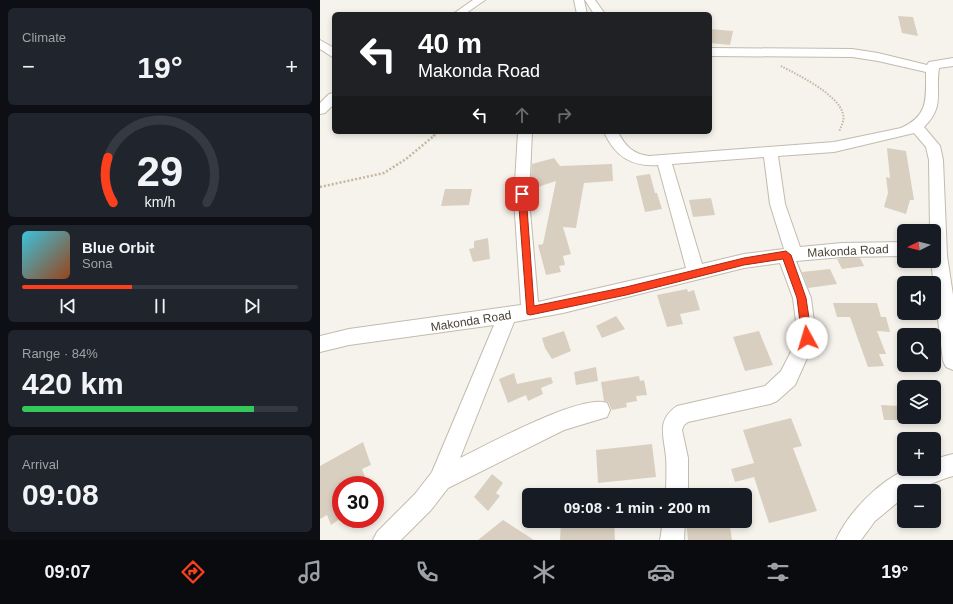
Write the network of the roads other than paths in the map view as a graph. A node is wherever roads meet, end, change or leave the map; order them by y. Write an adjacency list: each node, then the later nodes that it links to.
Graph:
1 (480, 0): 4 (street)
2 (579, 0): 5 (street)
3 (590, 0): 6 (street)
4 (461, 12)
5 (582, 12)
6 (599, 12)
7 (320, 44): 9 (street)
8 (712, 52): 11 (street)
9 (332, 53)
10 (953, 62): 11 (street)
11 (932, 70): 14 (street)
12 (332, 99): 13 (street)
13 (320, 110)
14 (916, 127): 17 (street); 21 (street)
15 (525, 134): 23 (street)
16 (612, 134): 18 (street)
17 (771, 152): 18 (street); 20 (street)
18 (664, 162): 22 (street)
19 (897, 249): 20 (street, Makonda Road)
20 (790, 254): 22 (street, Makonda Road); 30 (street)
21 (942, 257): 26 (street)
22 (696, 274): 23 (street, Makonda Road)
23 (530, 311): 24 (street, Makonda Road)
24 (508, 315): 25 (street, Makonda Road); 29 (street)
25 (320, 344)
26 (953, 361)
27 (600, 410): 29 (street)
28 (953, 465): 34 (street)
29 (440, 480): 32 (street)
30 (677, 488)
31 (673, 528): 33 (street)
32 (385, 540)
33 (672, 540)
34 (848, 540)

